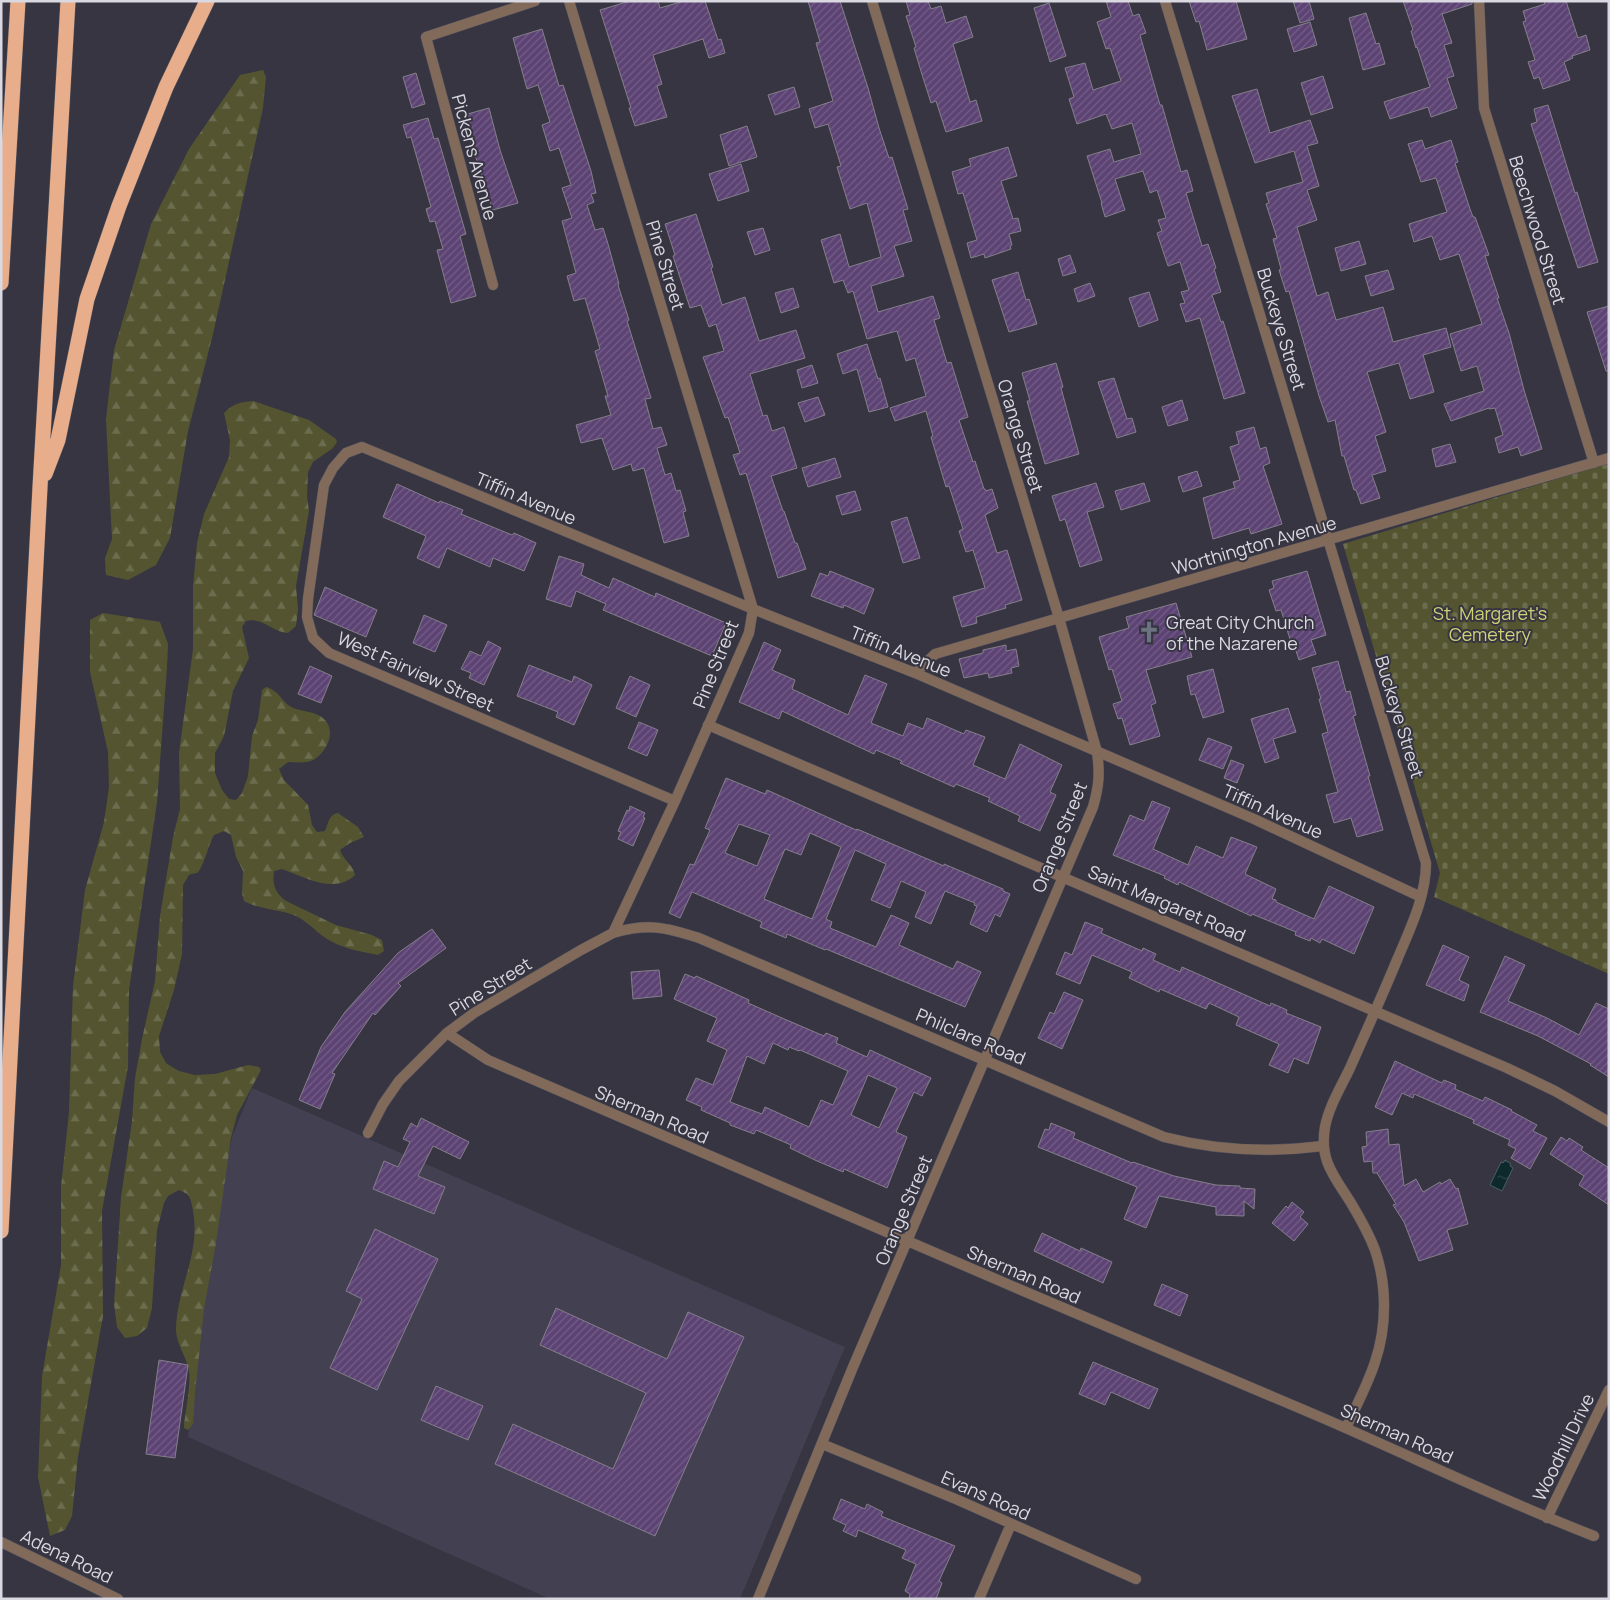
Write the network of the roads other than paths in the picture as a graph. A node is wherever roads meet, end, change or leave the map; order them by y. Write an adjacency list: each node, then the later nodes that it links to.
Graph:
1 (18, 1): 9 (highway)
2 (68, 1): 14 (highway)
3 (207, 1): 14 (highway)
4 (535, 1): 10 (street, Pickens Avenue)
5 (569, 1): 16 (street, Pine Street)
6 (872, 1): 17 (street, Orange Street)
7 (1165, 1): 15 (street, Buckeye Street)
8 (1479, 1): 13 (street, Beechwood Street)
9 (1, 283)
10 (493, 285)
11 (362, 447): 16 (street, Tiffin Avenue); 21 (street, West Fairview Street)
12 (1609, 458): 13 (street, Worthington Avenue)
13 (1594, 463): 15 (street, Worthington Avenue)
14 (40, 487): 31 (highway)
15 (1329, 539): 17 (street, Worthington Avenue); 23 (street, Buckeye Street)
16 (753, 609): 18 (street, Tiffin Avenue); 19 (street, Pine Street)
17 (1059, 618): 18 (street, Worthington Avenue); 20 (street, Orange Street)
18 (915, 673): 20 (street, Tiffin Avenue)
19 (708, 725): 21 (street, Pine Street); 22 (street, Saint Margaret Road)
20 (1097, 752): 22 (street, Orange Street); 23 (street, Tiffin Avenue)
21 (675, 802): 24 (street, Pine Street)
22 (1062, 876): 25 (street, Saint Margaret Road); 27 (street, Orange Street)
23 (1421, 897): 25 (street, Buckeye Street)
24 (613, 933): 26 (street, Pine Street); 27 (street, Philclare Road)
25 (1376, 1011): 28 (street, Saint Margaret Road); 30 (street, Buckeye Street)
26 (447, 1033): 29 (street, Pine Street); 32 (street, Sherman Road)
27 (984, 1059): 30 (street, Philclare Road); 32 (street, Orange Street)
28 (1609, 1122)
29 (368, 1133)
30 (1324, 1146): 34 (street, Buckeye Street)
31 (1, 1231)
32 (907, 1242): 34 (street, Sherman Road); 35 (street, Orange Street)
33 (1609, 1390): 36 (street, Woodhill Drive)
34 (1346, 1428): 36 (street, Sherman Road)
35 (822, 1444): 37 (street, Evans Road); 42 (street, Orange Street)
36 (1547, 1518): 38 (street, Sherman Road)
37 (1011, 1524): 40 (street, Evans Road); 43 (street)
38 (1594, 1536)
39 (1, 1542): 41 (street, Adena Road)
40 (1136, 1579)
41 (118, 1599)
42 (758, 1599)
43 (979, 1599)

